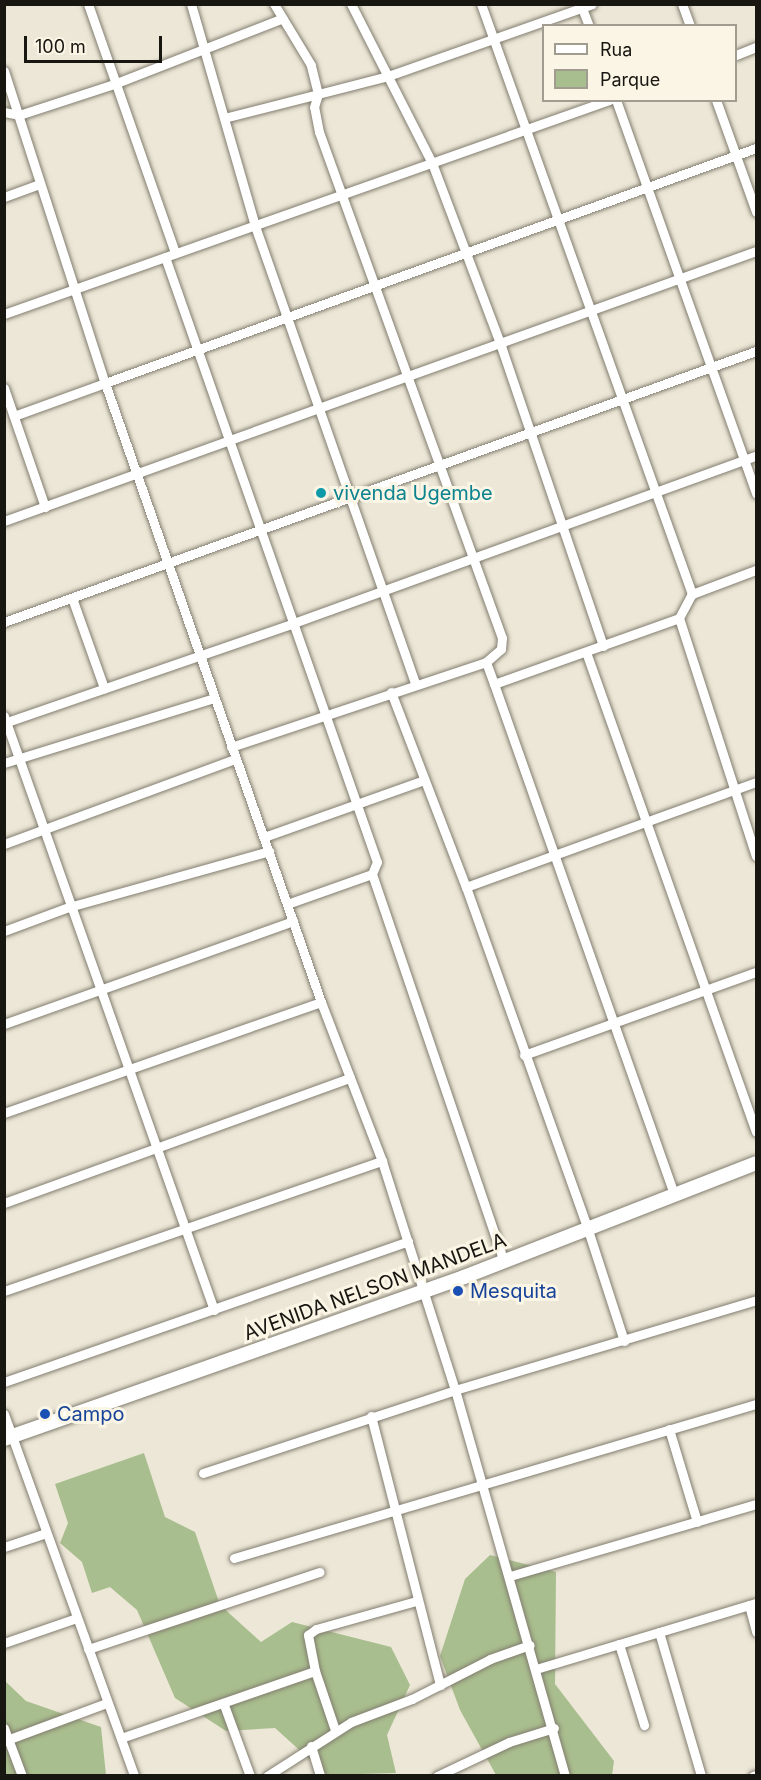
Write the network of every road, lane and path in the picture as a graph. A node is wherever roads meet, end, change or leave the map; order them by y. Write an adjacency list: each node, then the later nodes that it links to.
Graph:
1 (88, 4): 19 (street)
2 (191, 4): 15 (street)
3 (274, 4): 10 (street)
4 (351, 4): 18 (street)
5 (480, 4): 13 (street)
6 (592, 4): 8 (street)
7 (682, 4): 12 (street)
8 (582, 8): 9 (street); 11 (street)
9 (566, 9): 13 (street)
10 (283, 18): 15 (street); 20 (street)
11 (588, 24)
12 (689, 24)
13 (493, 39): 18 (street); 27 (street)
14 (756, 47): 16 (street)
15 (206, 50): 19 (street); 26 (street)
16 (737, 54)
17 (4, 71): 25 (street)
18 (388, 76): 20 (street); 30 (street)
19 (114, 84): 25 (street); 39 (street)
20 (318, 94): 26 (street); 33 (street)
21 (603, 102): 27 (street)
22 (617, 102): 32 (street)
23 (717, 102): 29 (street)
24 (4, 112): 25 (street)
25 (19, 115): 31 (street)
26 (224, 118): 37 (street)
27 (524, 129): 30 (street); 36 (street)
28 (756, 148): 29 (street)
29 (735, 155): 32 (street); 35 (street)
30 (432, 163): 33 (street); 40 (street)
31 (39, 184): 34 (street); 44 (street)
32 (646, 189): 36 (street); 42 (street)
33 (344, 195): 37 (street); 43 (street)
34 (4, 197)
35 (756, 212)
36 (556, 221): 40 (street); 45 (street)
37 (255, 226): 39 (street); 47 (street)
38 (756, 251): 42 (street)
39 (175, 253): 41 (street)
40 (466, 253): 43 (street); 48 (street)
41 (165, 257): 44 (street); 49 (street)
42 (678, 280): 45 (street); 51 (street)
43 (376, 286): 47 (street); 52 (street)
44 (74, 290): 46 (street); 53 (street)
45 (589, 313): 48 (street); 55 (street)
46 (4, 314)
47 (288, 316): 49 (street); 56 (street)
48 (501, 346): 52 (street); 58 (street)
49 (197, 350): 53 (street); 59 (street)
50 (756, 351): 51 (street)
51 (711, 366): 55 (street); 61 (street)
52 (409, 378): 56 (street); 62 (street)
53 (105, 383): 57 (street); 63 (street)
54 (4, 388): 57 (street)
55 (621, 403): 58 (street); 64 (street)
56 (317, 409): 59 (street); 66 (street)
57 (14, 417): 67 (street)
58 (530, 435): 62 (street); 69 (street)
59 (227, 442): 63 (street); 70 (street)
60 (756, 456): 61 (street)
61 (744, 461): 64 (street); 65 (street)
62 (441, 467): 66 (street); 71 (street)
63 (135, 474): 67 (street); 72 (street)
64 (654, 493): 69 (street); 75 (street)
65 (756, 494)
66 (350, 499): 70 (street); 74 (street)
67 (45, 507): 68 (street)
68 (4, 520)
69 (564, 526): 71 (street); 80 (street)
70 (259, 533): 72 (street); 79 (street)
71 (474, 559): 74 (street); 83 (street)
72 (169, 564): 76 (street); 82 (street)
73 (756, 570): 75 (street)
74 (383, 592): 79 (street); 84 (street)
75 (692, 594): 77 (street)
76 (72, 598): 78 (street); 86 (street)
77 (679, 618): 80 (street); 97 (street)
78 (4, 622)
79 (291, 624): 82 (street); 89 (street)
80 (603, 646): 81 (street)
81 (586, 652): 85 (street); 99 (street)
82 (200, 655): 86 (street); 88 (street)
83 (486, 662): 84 (street); 85 (street)
84 (415, 684): 87 (street)
85 (494, 684): 104 (street)
86 (104, 688): 90 (street)
87 (391, 692): 89 (street); 95 (street)
88 (214, 698): 91 (street); 92 (street)
89 (322, 713): 91 (street); 98 (street)
90 (6, 719): 92 (street)
91 (231, 747): 93 (street)
92 (19, 758): 94 (street); 100 (street)
93 (235, 759): 100 (street); 101 (street)
94 (4, 762)
95 (424, 780): 98 (street); 107 (street)
96 (756, 782): 97 (street)
97 (736, 790): 99 (street); 105 (street)
98 (356, 804): 101 (street); 106 (street)
99 (645, 822): 104 (street); 114 (street)
100 (44, 830): 102 (street); 109 (street)
101 (264, 837): 103 (street)
102 (4, 844)
103 (269, 851): 108 (street); 109 (street)
104 (554, 856): 107 (street); 116 (street)
105 (756, 856)
106 (372, 874): 108 (street); 131 (street)
107 (466, 887): 118 (street)
108 (287, 904): 110 (street)
109 (69, 907): 111 (street); 113 (street)
110 (293, 921): 113 (street); 115 (street)
111 (4, 931)
112 (756, 972): 114 (street)
113 (101, 989): 117 (street); 119 (street)
114 (705, 991): 116 (street); 122 (street)
115 (321, 1002): 119 (street); 120 (street)
116 (614, 1023): 118 (street); 126 (street)
117 (4, 1024)
118 (524, 1055): 128 (street)
119 (129, 1069): 121 (street); 123 (street)
120 (350, 1078): 123 (street); 124 (street)
121 (4, 1113)
122 (756, 1132)
123 (156, 1149): 127 (street); 129 (street)
124 (382, 1161): 129 (street); 130 (street)
125 (756, 1162): 126 (street, AVENIDA NELSON MANDELA)
126 (674, 1194): 128 (street, AVENIDA NELSON MANDELA)
127 (4, 1203)
128 (588, 1227): 131 (street, AVENIDA NELSON MANDELA); 136 (street)
129 (185, 1231): 132 (street); 135 (street)
130 (408, 1242): 133 (street); 135 (street)
131 (504, 1261): 133 (street, AVENIDA NELSON MANDELA)
132 (4, 1291)
133 (424, 1291): 138 (street); 143 (street, AVENIDA NELSON MANDELA)
134 (756, 1300): 136 (street)
135 (214, 1310): 137 (street)
136 (624, 1341): 138 (street)
137 (4, 1382)
138 (454, 1390): 141 (street); 145 (street)
139 (756, 1404): 142 (street)
140 (4, 1414): 143 (street)
141 (371, 1416): 144 (street); 147 (street)
142 (669, 1429): 145 (street); 148 (street)
143 (8, 1438): 149 (street)
144 (203, 1473)
145 (481, 1485): 147 (street); 153 (street)
146 (756, 1504): 148 (street)
147 (393, 1510): 151 (street); 154 (street)
148 (697, 1522): 153 (street)
149 (46, 1533): 150 (street); 156 (street)
150 (4, 1547)
151 (234, 1558)
152 (320, 1572): 162 (street)
153 (510, 1576): 161 (street)
154 (416, 1601): 164 (street); 165 (street)
155 (753, 1604): 157 (street); 158 (street)
156 (76, 1618): 159 (street); 162 (street)
157 (659, 1632): 160 (street); 182 (street)
158 (756, 1632)
159 (4, 1643)
160 (619, 1644): 163 (street); 168 (street)
161 (530, 1645): 163 (street); 165 (street)
162 (88, 1649): 166 (street)
163 (536, 1669): 170 (street)
164 (315, 1671): 167 (street); 171 (street)
165 (440, 1685): 171 (street)
166 (107, 1703): 172 (street); 173 (street)
167 (224, 1705): 172 (street); 177 (street)
168 (644, 1725)
169 (4, 1728): 173 (street)
170 (554, 1728): 180 (street); 181 (street)
171 (335, 1730): 174 (street)
172 (120, 1738): 176 (street)
173 (6, 1740): 175 (street)
174 (311, 1746): 178 (street); 179 (street)
175 (22, 1776)
176 (134, 1776)
177 (250, 1776)
178 (267, 1776)
179 (320, 1776)
180 (437, 1776)
181 (565, 1776)
182 (701, 1776)

